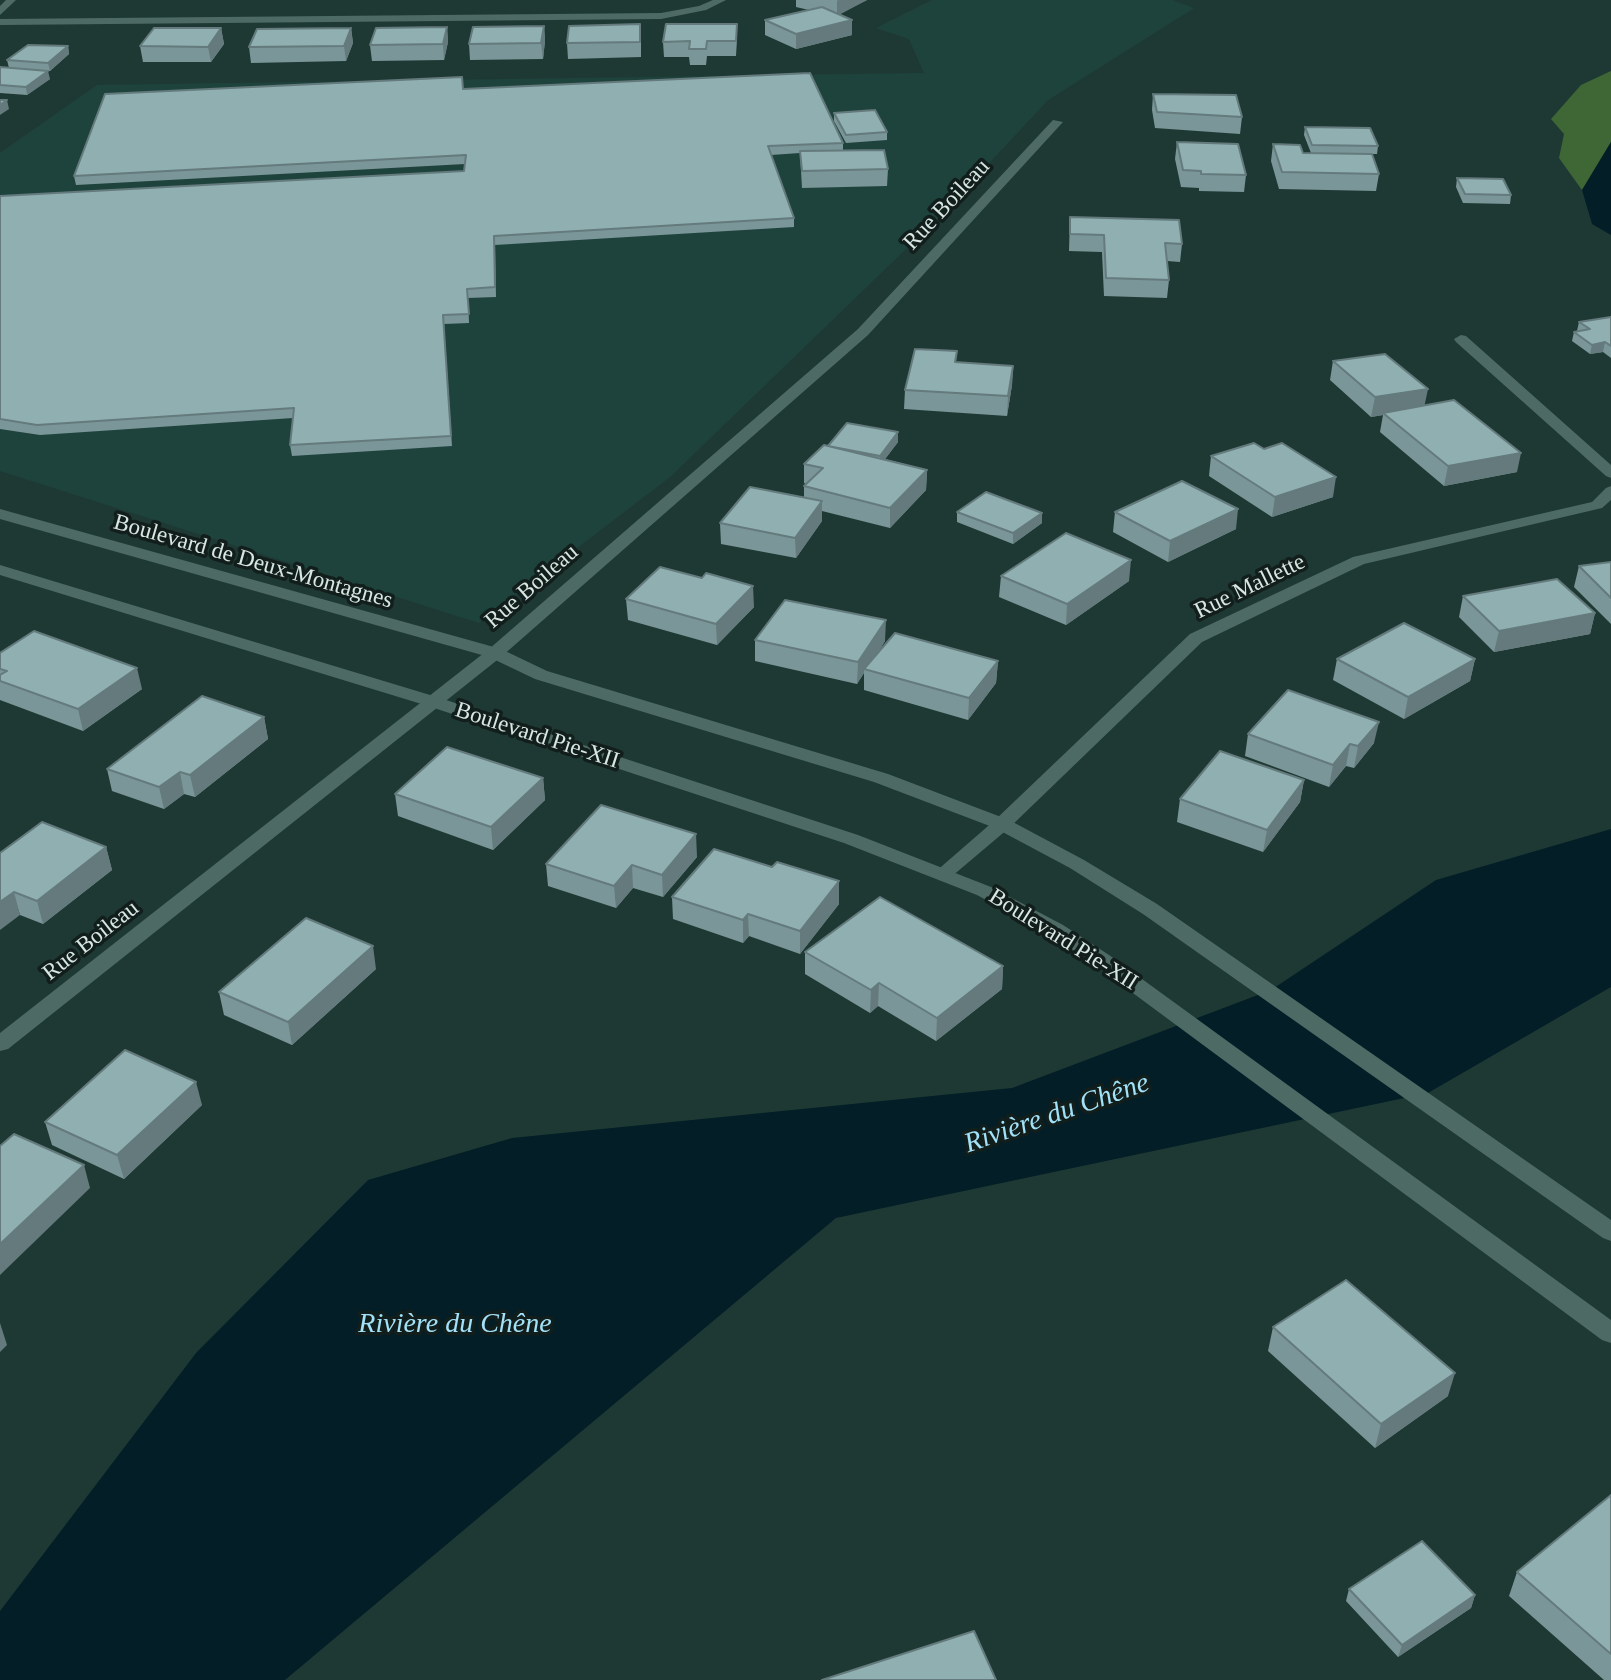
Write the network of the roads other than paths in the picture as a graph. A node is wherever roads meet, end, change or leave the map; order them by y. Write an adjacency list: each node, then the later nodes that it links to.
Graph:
1 (10, 0): 3 (street)
2 (721, 0): 4 (street)
3 (0, 12)
4 (0, 22)
5 (1057, 122): 11 (street, Rue Boileau)
6 (1461, 339): 7 (street)
7 (1611, 473)
8 (1611, 491): 13 (street, Rue Mallette)
9 (0, 514): 11 (street, Boulevard de Deux-Montagnes)
10 (0, 570): 12 (street)
11 (495, 653): 12 (street, Rue Boileau); 13 (street)
12 (435, 702): 14 (street, Boulevard Pie-XII); 15 (street, Rue Boileau)
13 (1002, 824): 14 (street, Rue Mallette); 16 (street)
14 (944, 873): 17 (street, Boulevard Pie-XII)
15 (0, 1044)
16 (1611, 1232)
17 (1611, 1333)

